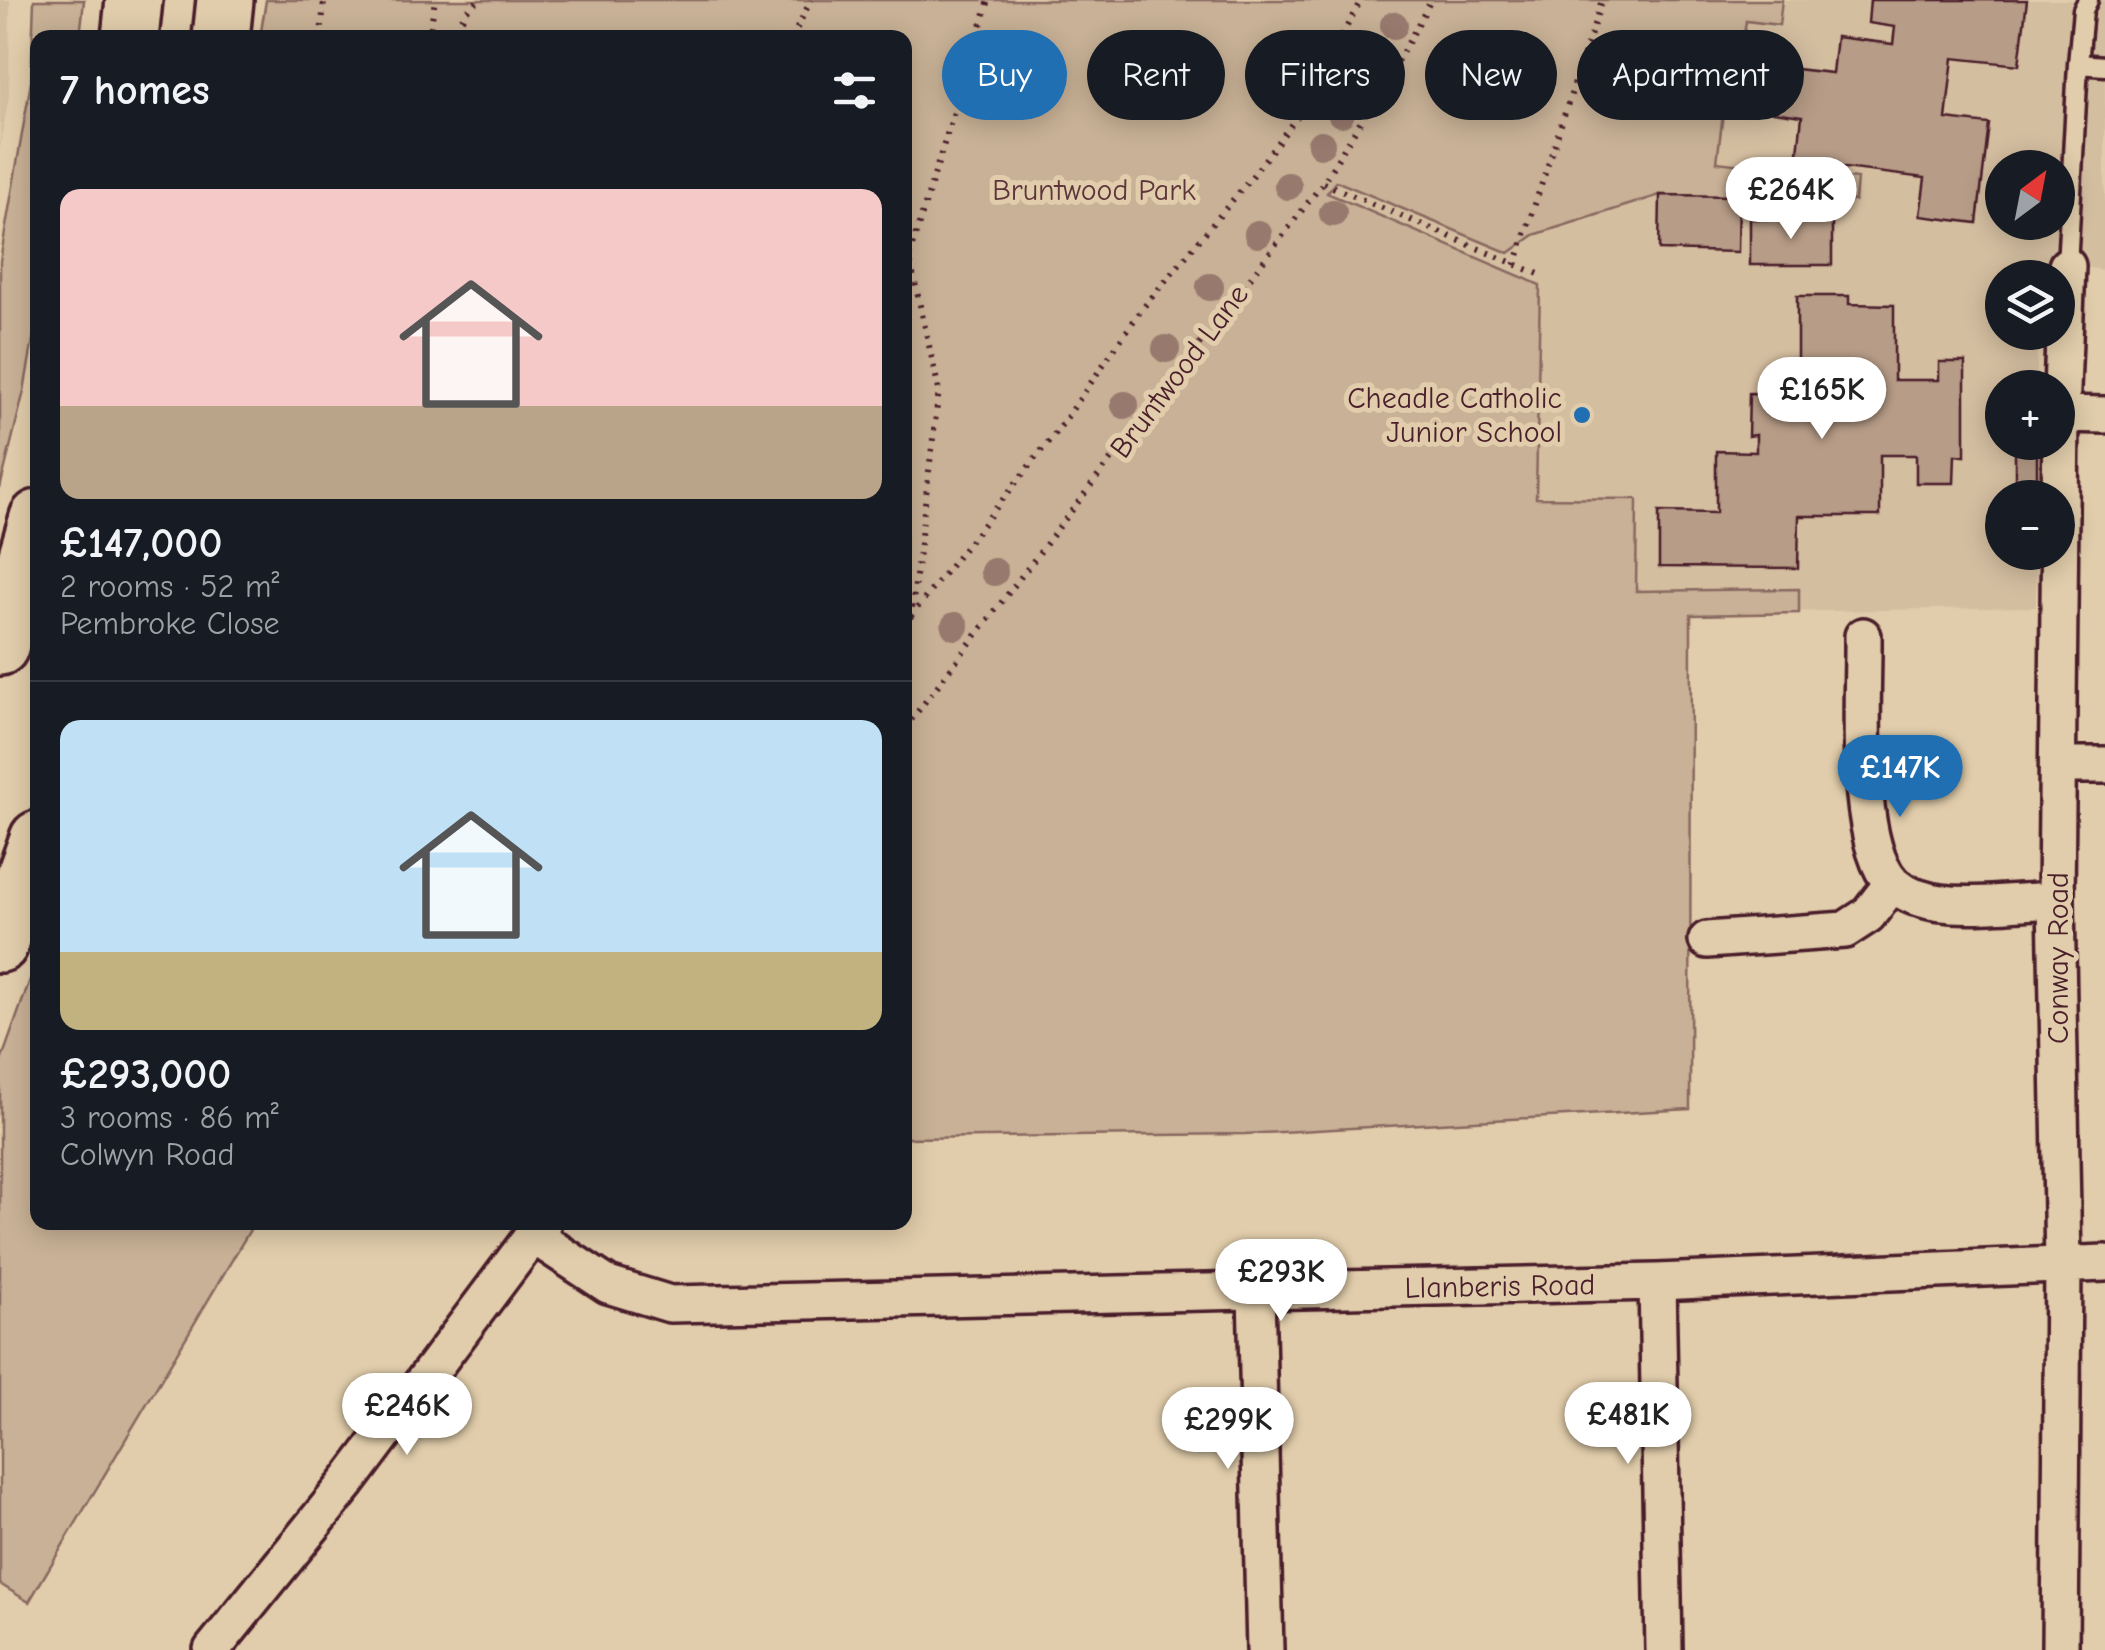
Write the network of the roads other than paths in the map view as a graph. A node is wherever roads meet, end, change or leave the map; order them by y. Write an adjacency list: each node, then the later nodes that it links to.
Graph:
1 (134, 0): 4 (highway)
2 (225, 0): 5 (highway)
3 (2088, 0): 6 (lane)
4 (131, 30)
5 (222, 30)
6 (2078, 64): 7 (lane); 8 (lane)
7 (2105, 66)
8 (2067, 260)
9 (2075, 414): 10 (street)
10 (2105, 414)
11 (2061, 460): 15 (street, Conway Road)
12 (30, 545): 14 (highway)
13 (1863, 636): 18 (street)
14 (0, 647)
15 (2060, 765): 16 (street); 19 (street, Conway Road)
16 (2105, 765)
17 (30, 861): 21 (highway)
18 (1892, 884): 19 (street); 20 (street)
19 (2056, 900): 25 (street, Conway Road)
20 (1707, 940)
21 (0, 944)
22 (534, 1230): 28 (street)
23 (540, 1230): 27 (street, Llanberis Road)
24 (2105, 1263): 25 (street, Llanberis Road)
25 (2062, 1264): 26 (street, Llanberis Road); 31 (street, Conway Road)
26 (1657, 1282): 27 (street, Llanberis Road); 30 (street)
27 (1256, 1292): 29 (street)
28 (212, 1650)
29 (1265, 1650)
30 (1664, 1650)
31 (2060, 1650)

